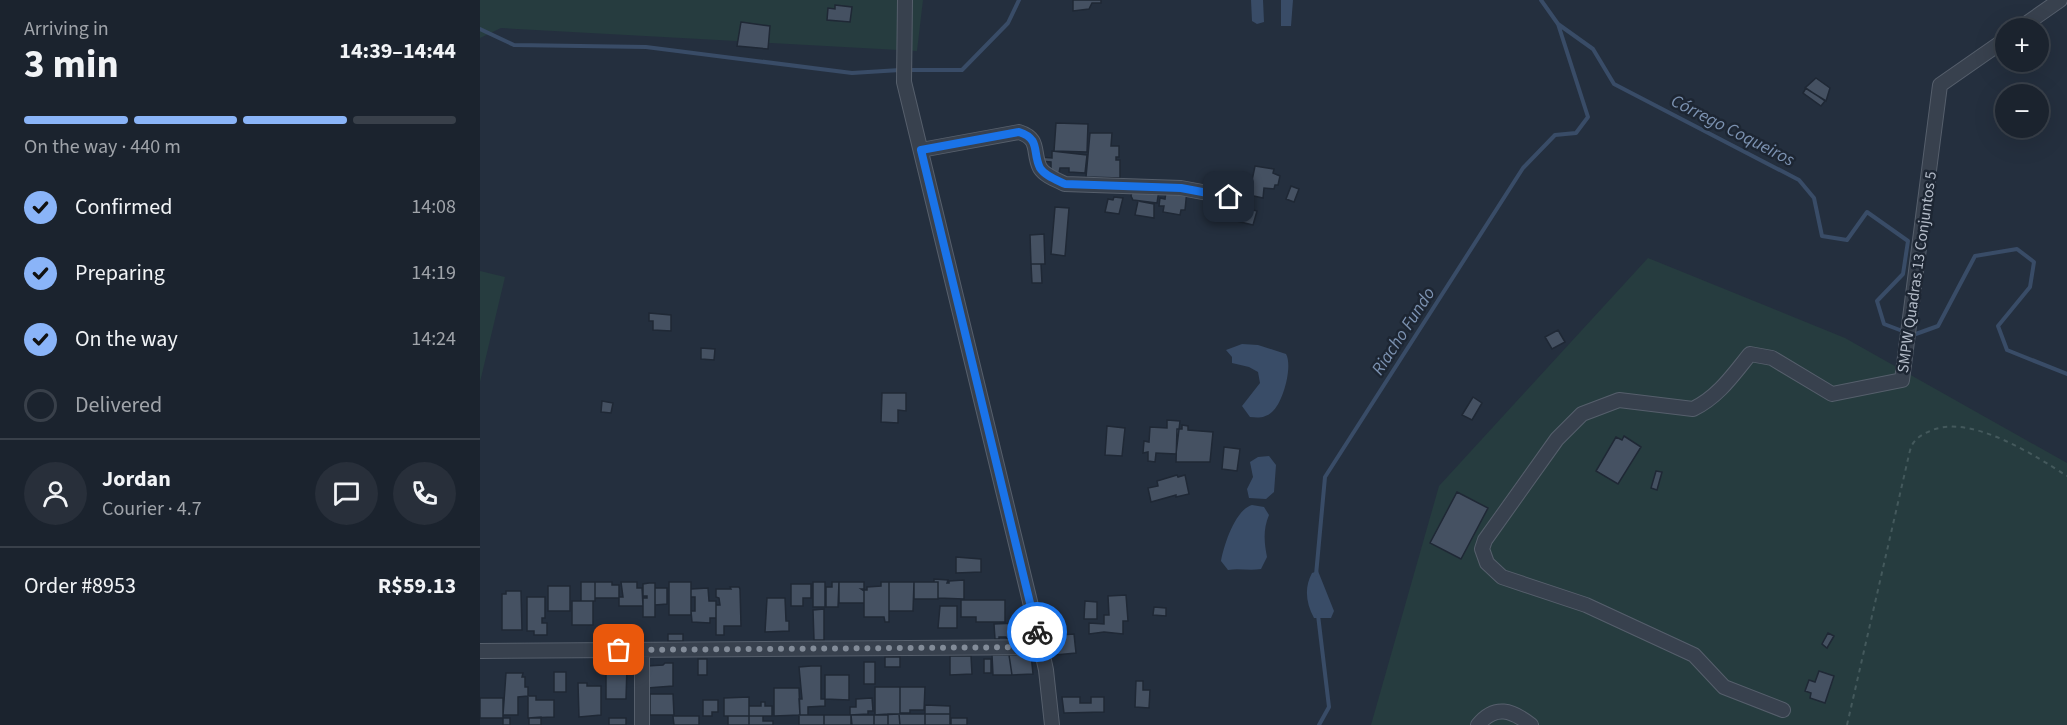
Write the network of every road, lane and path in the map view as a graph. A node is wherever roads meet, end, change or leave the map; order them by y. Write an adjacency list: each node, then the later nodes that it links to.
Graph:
1 (905, 0): 5 (street)
2 (2060, 0): 3 (street)
3 (2034, 18)
4 (1995, 47): 11 (street, SMPW Quadras 13 Conjuntos 5)
5 (921, 150): 6 (street); 8 (street)
6 (1229, 197)
7 (2067, 476): 16 (path)
8 (1041, 647): 9 (street); 13 (street)
9 (642, 650): 10 (street); 12 (street)
10 (480, 651)
11 (1783, 710)
12 (642, 725)
13 (1052, 725)
14 (1478, 725): 15 (street)
15 (1531, 725)
16 (1847, 725)

